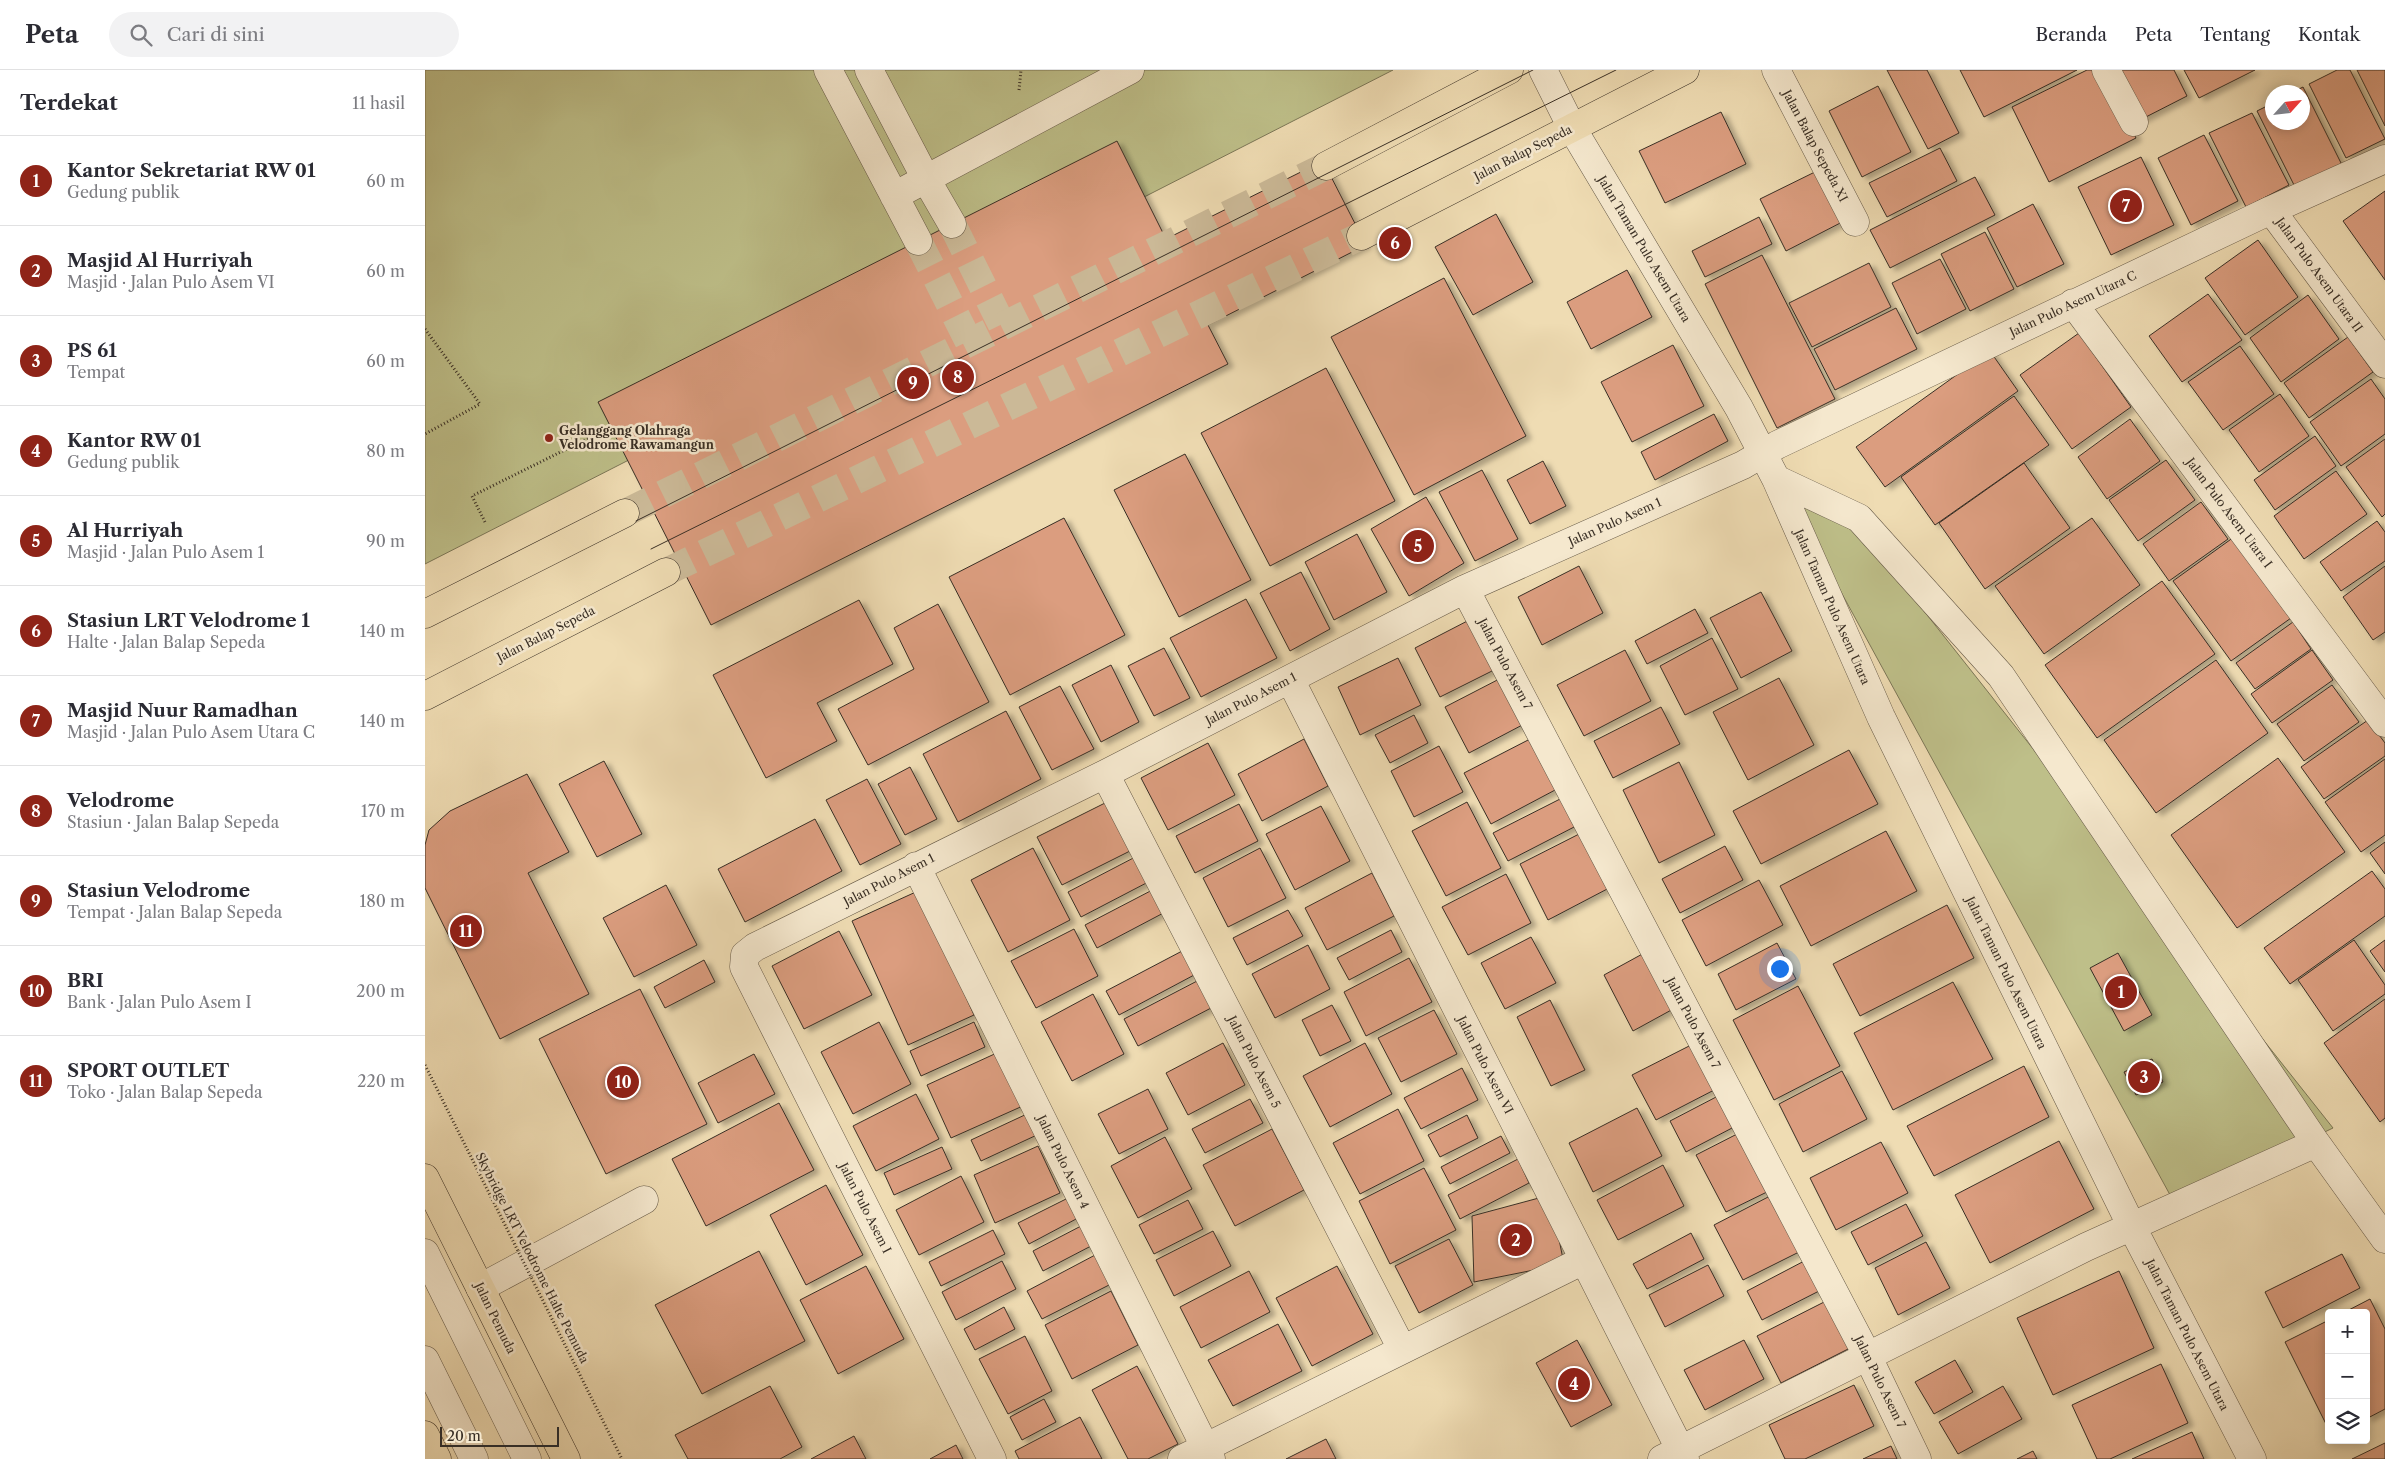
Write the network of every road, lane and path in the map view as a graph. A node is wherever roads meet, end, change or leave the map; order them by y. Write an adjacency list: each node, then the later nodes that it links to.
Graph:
1 (828, 70): 14 (street)
2 (869, 70): 13 (street)
3 (1130, 70): 13 (street)
4 (1509, 70): 12 (main road)
5 (1543, 70): 10 (street, Jalan Taman Pulo Asem Utara)
6 (1685, 70): 10 (main road, Jalan Balap Sepeda)
7 (1776, 70): 16 (street, Jalan Balap Sepeda XI)
8 (2106, 70): 9 (street)
9 (2134, 122)
10 (1572, 128): 18 (main road, Jalan Balap Sepeda); 25 (street, Jalan Taman Pulo Asem Utara)
11 (2385, 159): 15 (street, Jalan Pulo Asem Utara C)
12 (1326, 166)
13 (926, 179): 14 (street); 17 (street)
14 (894, 196): 19 (street)
15 (2271, 210): 20 (street, Jalan Pulo Asem Utara C); 22 (street, Jalan Pulo Asem Utara II)
16 (1855, 222)
17 (952, 224)
18 (1361, 236)
19 (918, 241)
20 (2073, 303): 25 (street, Jalan Pulo Asem Utara C); 34 (street, Jalan Pulo Asem Utara I)
21 (425, 328): 24 (path)
22 (2385, 364)
23 (611, 426): 28 (path)
24 (425, 434)
25 (1763, 454): 26 (street, Jalan Taman Pulo Asem Utara); 30 (street, Jalan Pulo Asem 1)
26 (1776, 479): 39 (street); 42 (street, Jalan Taman Pulo Asem Utara)
27 (625, 513): 31 (main road)
28 (485, 522)
29 (666, 572): 33 (main road, Jalan Balap Sepeda)
30 (1465, 589): 32 (street, Jalan Pulo Asem 1); 48 (street, Jalan Pulo Asem 7)
31 (425, 614)
32 (1290, 680): 35 (street, Jalan Pulo Asem 1); 45 (street, Jalan Pulo Asem VI)
33 (425, 696)
34 (2385, 723)
35 (1105, 774): 36 (street, Jalan Pulo Asem 1); 47 (street, Jalan Pulo Asem 5)
36 (916, 866): 37 (street, Jalan Pulo Asem 1); 51 (street, Jalan Pulo Asem 4)
37 (745, 955): 58 (street, Jalan Pulo Asem I)
38 (425, 1065): 57 (path, Skybridge LRT Velodrome Halte Pemuda, bridge)
39 (2316, 1143): 42 (street); 43 (street)
40 (425, 1178): 46 (main road, Jalan Pemuda)
41 (644, 1200): 46 (street)
42 (2132, 1227): 48 (street); 60 (street, Jalan Taman Pulo Asem Utara)
43 (2385, 1239)
44 (425, 1253): 55 (street)
45 (1584, 1260): 47 (street); 52 (street, Jalan Pulo Asem VI)
46 (481, 1288): 56 (main road, Jalan Pemuda)
47 (1402, 1349): 51 (street)
48 (1867, 1354): 52 (street); 59 (street, Jalan Pulo Asem 7)
49 (425, 1360): 54 (street)
50 (425, 1435): 53 (main road)
51 (1199, 1455)
52 (1676, 1456)
53 (437, 1459)
54 (474, 1459)
55 (527, 1459)
56 (565, 1459)
57 (623, 1459)
58 (992, 1459)
59 (1917, 1459)
60 (2252, 1459)

